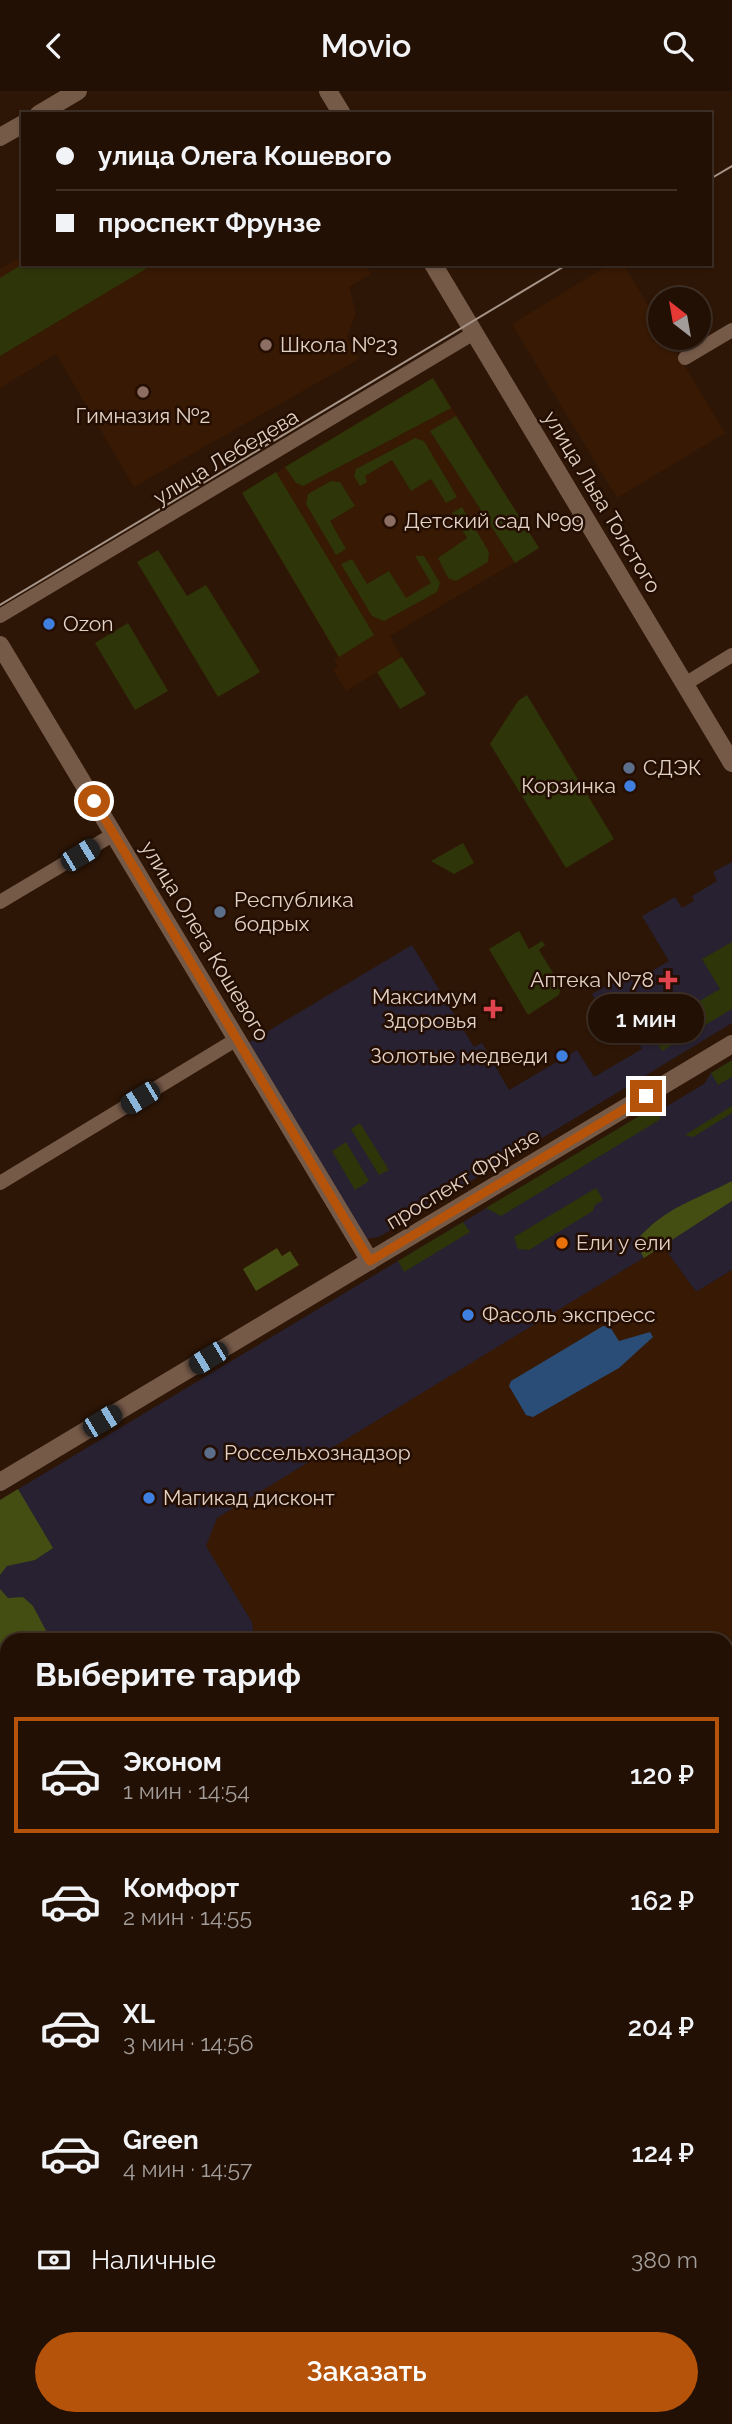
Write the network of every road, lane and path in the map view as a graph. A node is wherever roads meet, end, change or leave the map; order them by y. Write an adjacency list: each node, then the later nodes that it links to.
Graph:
1 (78, 91): 3 (street)
2 (328, 91): 4 (street)
3 (42, 112)
4 (341, 112)
5 (21, 125): 6 (street)
6 (0, 137)
7 (434, 266): 9 (street, улица Льва Толстого)
8 (732, 330): 10 (street)
9 (474, 333): 11 (street, улица Лебедева); 14 (street, улица Льва Толстого)
10 (685, 358)
11 (0, 616)
12 (0, 645): 16 (street, улица Олега Кошевого)
13 (732, 655): 14 (street)
14 (685, 684): 15 (street, улица Льва Толстого)
15 (732, 763)
16 (114, 834): 17 (street); 18 (street, улица Олега Кошевого)
17 (0, 902)
18 (237, 1039): 20 (street); 21 (street, улица Олега Кошевого)
19 (732, 1044): 21 (street, проспект Фрунзе)
20 (0, 1183)
21 (370, 1261): 22 (street, проспект Фрунзе)
22 (0, 1482)

